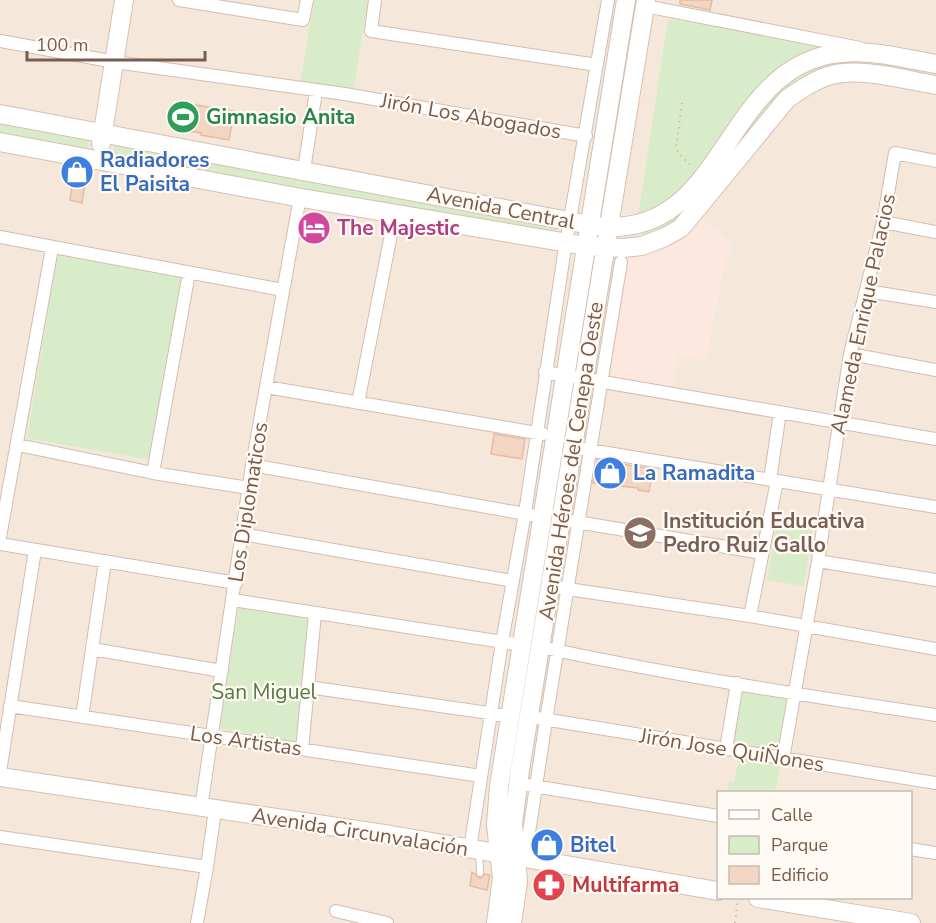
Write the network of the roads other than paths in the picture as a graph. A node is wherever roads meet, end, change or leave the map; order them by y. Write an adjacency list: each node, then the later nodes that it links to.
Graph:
1 (124, 0): 10 (main road)
2 (179, 0): 3 (street)
3 (307, 0)
4 (375, 0): 12 (street)
5 (610, 0): 12 (street); 26 (main road, Avenida Héroes del Cenepa Oeste)
6 (645, 3): 7 (street); 27 (main road, Avenida Héroes del Cenepa Oeste)
7 (666, 5): 9 (street)
8 (0, 41): 10 (street, Jirón Los Abogados)
9 (872, 53): 11 (main road, Avenida Central); 27 (main road, Avenida Central)
10 (114, 62): 14 (street, Jirón Los Abogados); 16 (main road)
11 (936, 64)
12 (597, 65): 17 (street)
13 (936, 86): 31 (main road, Avenida Central)
14 (316, 91): 17 (street, Jirón Los Abogados); 21 (street)
15 (0, 114): 16 (main road, Avenida Central)
16 (103, 135): 19 (main road); 21 (main road, Avenida Central)
17 (586, 135): 24 (street)
18 (0, 142): 19 (main road, Avenida Central)
19 (98, 161): 22 (main road, Avenida Central)
20 (936, 161): 25 (street, Alameda Enrique Palacios)
21 (303, 170): 24 (main road, Avenida Central)
22 (300, 197): 23 (main road, Avenida Central); 35 (street, Los Diplomaticos)
23 (395, 214): 30 (main road, Avenida Central); 43 (street)
24 (571, 221): 26 (main road, Avenida Central); 30 (street)
25 (883, 222): 28 (street); 36 (street, Alameda Enrique Palacios)
26 (590, 225): 27 (main road, Avenida Central); 31 (main road, Avenida Héroes del Cenepa Oeste)
27 (608, 228): 31 (main road, Avenida Héroes del Cenepa Oeste)
28 (936, 232)
29 (0, 237): 32 (street)
30 (566, 242): 31 (main road, Avenida Central); 40 (street)
31 (596, 247): 41 (main road, Avenida Héroes del Cenepa Oeste)
32 (52, 248): 34 (street); 49 (street)
33 (621, 262): 41 (street)
34 (189, 273): 35 (street); 52 (street)
35 (283, 290): 42 (street, Los Diplomaticos)
36 (867, 291): 37 (street); 38 (street, Alameda Enrique Palacios)
37 (936, 302)
38 (850, 354): 39 (street); 45 (street, Alameda Enrique Palacios)
39 (936, 370)
40 (545, 372): 41 (street); 46 (street)
41 (584, 379): 44 (street); 47 (main road, Avenida Héroes del Cenepa Oeste); 50 (main road, Avenida Héroes del Cenepa Oeste)
42 (266, 387): 43 (street); 51 (street, Los Diplomaticos)
43 (358, 403): 46 (street)
44 (780, 412): 45 (street); 53 (street)
45 (839, 422): 48 (street); 55 (street, Alameda Enrique Palacios)
46 (536, 433): 47 (street); 57 (street)
47 (556, 436): 57 (main road, Avenida Héroes del Cenepa Oeste)
48 (936, 439)
49 (18, 445): 52 (street); 60 (street)
50 (581, 449): 53 (street); 58 (main road, Avenida Héroes del Cenepa Oeste)
51 (252, 465): 54 (street, Los Diplomaticos); 57 (street)
52 (153, 473): 54 (street)
53 (774, 480): 55 (street); 63 (street)
54 (249, 488): 59 (street, Los Diplomaticos)
55 (828, 489): 56 (street); 65 (street, Alameda Enrique Palacios)
56 (936, 507)
57 (534, 515): 67 (street); 75 (main road, Avenida Héroes del Cenepa Oeste)
58 (570, 521): 63 (street); 69 (main road, Avenida Héroes del Cenepa Oeste)
59 (242, 534): 67 (street); 68 (street, Los Diplomaticos)
60 (0, 537)
61 (0, 544): 62 (street)
62 (35, 550): 64 (street); 83 (street)
63 (762, 553): 72 (street)
64 (105, 561): 68 (street); 77 (street)
65 (818, 561): 66 (street); 73 (street, Alameda Enrique Palacios)
66 (936, 580)
67 (513, 581): 74 (street)
68 (236, 583): 70 (street, Los Diplomaticos)
69 (559, 588): 72 (street); 76 (main road, Avenida Héroes del Cenepa Oeste)
70 (233, 600): 71 (street); 79 (street, Los Diplomaticos)
71 (315, 614): 74 (street); 81 (street)
72 (750, 616): 73 (street)
73 (806, 628): 78 (street); 82 (street, Alameda Enrique Palacios)
74 (502, 642): 75 (street); 84 (street)
75 (522, 645): 86 (main road, Avenida Héroes del Cenepa Oeste)
76 (549, 648): 80 (street); 88 (main road, Avenida Héroes del Cenepa Oeste)
77 (92, 650): 79 (street); 87 (street)
78 (936, 650)
79 (222, 671): 89 (street, Los Diplomaticos)
80 (737, 682): 82 (street); 91 (street)
81 (308, 687): 84 (street); 90 (street)
82 (794, 693): 85 (street); 92 (street, Alameda Enrique Palacios)
83 (10, 706): 87 (street, Los Artistas); 93 (street)
84 (492, 713): 86 (street); 94 (street)
85 (936, 715)
86 (510, 716): 104 (main road, Avenida Héroes del Cenepa Oeste)
87 (82, 717): 89 (street, Los Artistas)
88 (537, 718): 91 (street, Jirón Jose QuiÑones); 97 (main road, Avenida Héroes del Cenepa Oeste)
89 (211, 737): 90 (street, Los Artistas); 98 (street, Los Diplomaticos)
90 (302, 749): 94 (street, Los Artistas)
91 (726, 750): 92 (street, Jirón Jose QuiÑones)
92 (783, 759): 96 (street, Jirón Jose QuiÑones)
93 (0, 772)
94 (481, 776): 102 (street)
95 (0, 777): 98 (main road, Avenida Circunvalación)
96 (936, 783)
97 (527, 785): 99 (street); 104 (main road, Avenida Héroes del Cenepa Oeste)
98 (208, 809): 102 (main road, Avenida Circunvalación); 105 (street, Los Diplomaticos)
99 (717, 816)
100 (0, 837): 105 (street)
101 (912, 849): 103 (street)
102 (475, 850): 104 (main road, Avenida Circunvalación); 106 (lane)
103 (936, 853)
104 (513, 856): 107 (main road, Avenida Circunvalación); 113 (main road, Avenida Héroes del Cenepa Oeste); 114 (main road, Avenida Héroes del Cenepa Oeste)
105 (207, 867): 111 (street, Los Diplomaticos)
106 (480, 873)
107 (717, 891)
108 (770, 899): 115 (main road)
109 (336, 911): 110 (street)
110 (366, 921): 112 (street)
111 (197, 923)
112 (387, 923)
113 (496, 923)
114 (512, 923)
115 (911, 923)

